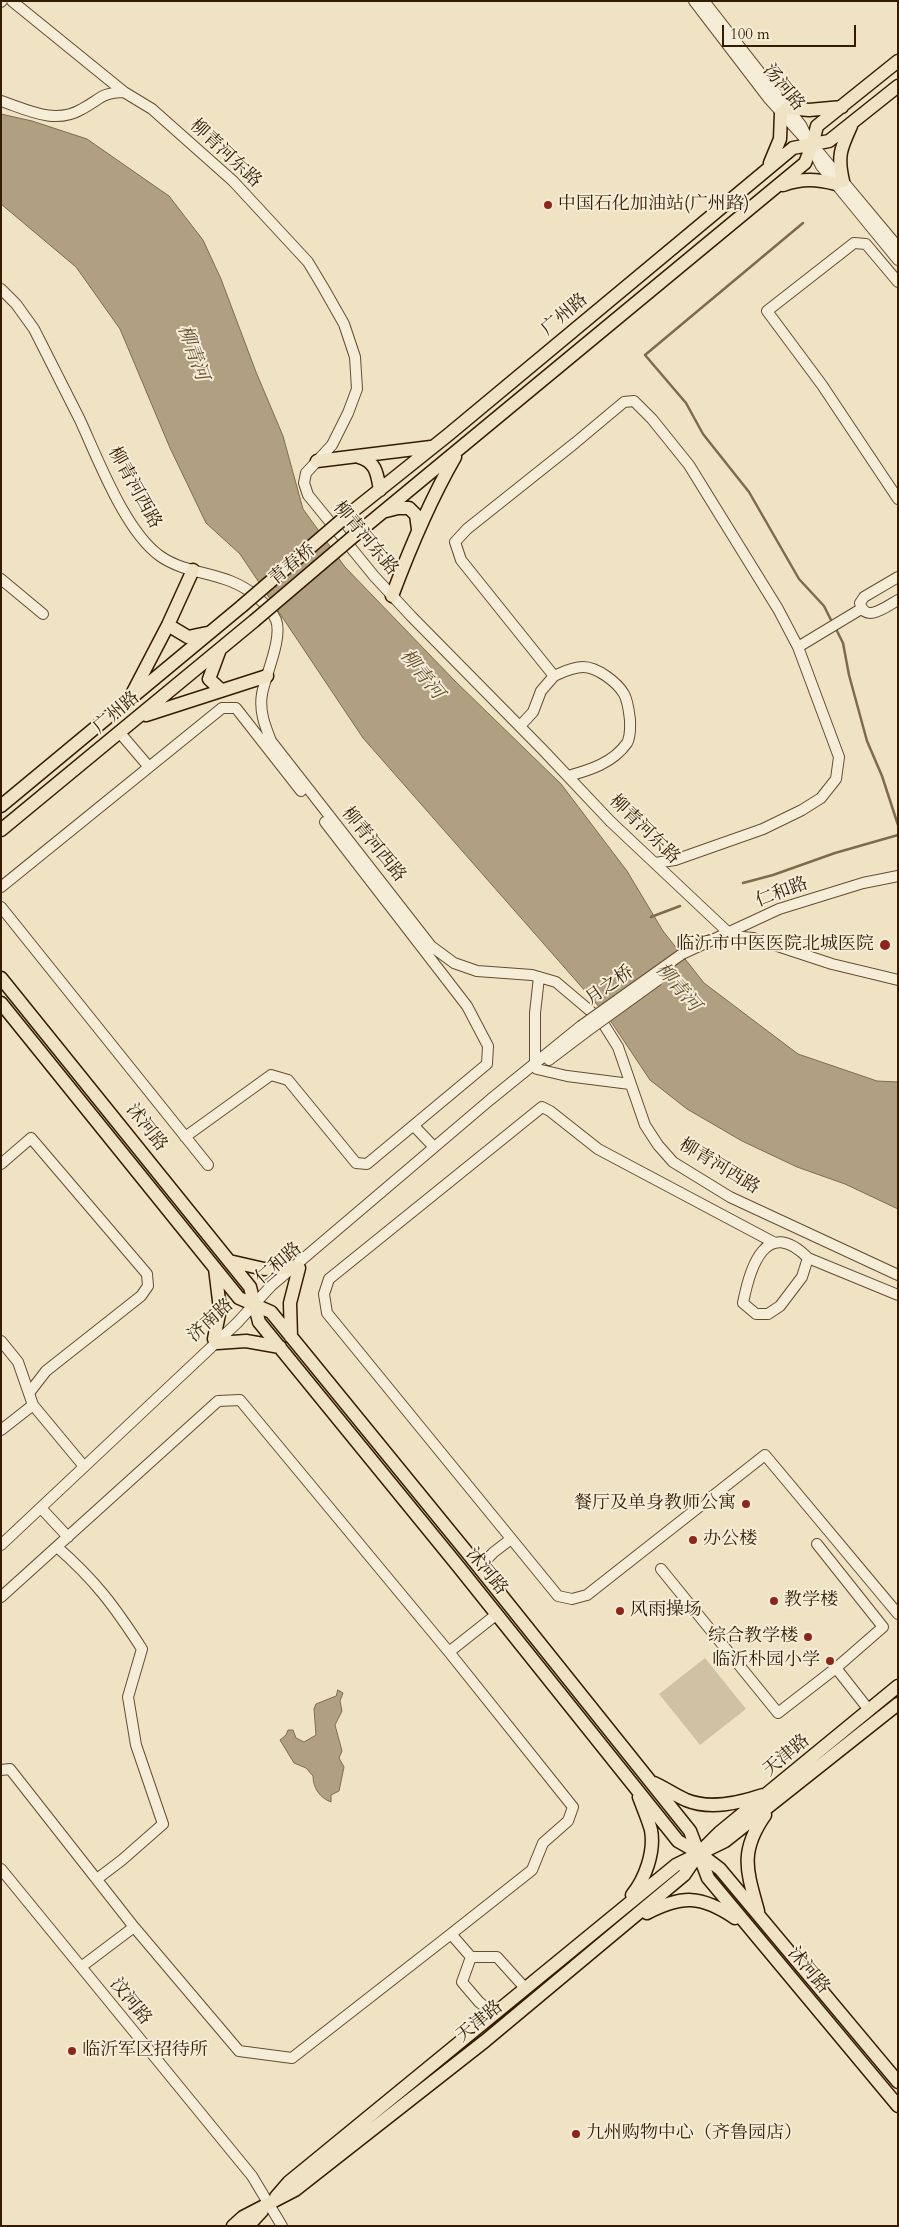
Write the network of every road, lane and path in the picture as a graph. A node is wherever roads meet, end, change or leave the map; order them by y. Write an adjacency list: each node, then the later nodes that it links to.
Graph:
1 (12, 1): 6 (street, 柳青河东路)
2 (694, 1): 9 (street, 汤河路)
3 (704, 1): 9 (street, 汤河路)
4 (898, 62): 8 (main road, 广州路)
5 (898, 86): 10 (main road, 广州路)
6 (124, 92): 7 (street); 22 (street, 柳青河东路)
7 (1, 101)
8 (842, 106): 9 (main road); 11 (main road, 广州路)
9 (784, 111): 11 (street, 汤河路); 12 (main road)
10 (854, 121): 11 (main road, 广州路); 13 (main road)
11 (812, 146): 12 (main road, 广州路); 13 (street, 汤河路); 14 (main road, 广州路)
12 (766, 170): 19 (main road, 广州路)
13 (840, 182): 14 (main road); 15 (street, 汤河路); 16 (street, 汤河路)
14 (776, 187): 20 (main road, 广州路)
15 (898, 247)
16 (898, 260)
17 (898, 282): 24 (street)
18 (1, 288): 29 (street, 柳青河西路)
19 (434, 447): 21 (main road); 23 (main road, 广州路)
20 (460, 449): 25 (main road, 广州路); 27 (main road)
21 (359, 456): 22 (main road); 23 (main road)
22 (317, 461): 32 (street, 柳青河东路)
23 (380, 490): 26 (main road, 广州路)
24 (898, 499)
25 (383, 512): 27 (main road); 28 (main road, 广州路)
26 (343, 519): 34 (main road, 青春桥, bridge)
27 (418, 529): 32 (main road)
28 (355, 534): 37 (main road, 青春桥, bridge)
29 (193, 570): 38 (main road); 42 (street, 柳青河西路)
30 (898, 577): 35 (street)
31 (1, 579): 36 (street)
32 (392, 596): 47 (street, 柳青河东路)
33 (898, 600): 35 (street)
34 (242, 606): 39 (main road, 广州路)
35 (861, 609): 40 (street)
36 (43, 614)
37 (254, 621): 41 (main road, 广州路)
38 (168, 625): 39 (main road); 45 (main road)
39 (210, 633): 45 (main road, 广州路)
40 (798, 647): 43 (street); 53 (street)
41 (220, 650): 44 (main road); 46 (main road, 广州路)
42 (267, 676): 44 (main road); 60 (street, 柳青河西路)
43 (554, 676): 47 (street); 50 (street)
44 (221, 690): 46 (main road)
45 (127, 703): 51 (main road, 广州路)
46 (139, 717): 48 (main road, 广州路)
47 (520, 726): 50 (street, 柳青河东路)
48 (120, 733): 49 (street); 52 (main road, 广州路)
49 (149, 767): 56 (street); 67 (street)
50 (568, 776): 53 (street, 柳青河东路)
51 (1, 806)
52 (1, 830)
53 (655, 863): 58 (street, 柳青河东路)
54 (898, 876): 58 (street, 仁和路)
55 (898, 881): 58 (street, 仁和路)
56 (1, 887)
57 (1, 907): 68 (street)
58 (730, 934): 59 (street, 仁和路); 62 (street)
59 (684, 956): 64 (street, 月之桥, bridge)
60 (540, 977): 65 (street); 66 (street, 柳青河西路)
61 (1, 978): 76 (main road, 沭河路)
62 (898, 980)
63 (1, 1003): 77 (main road, 沭河路)
64 (583, 1029): 65 (street, 仁和路)
65 (536, 1066): 66 (street); 69 (street, 仁和路); 78 (street, 仁和路)
66 (630, 1084): 72 (street, 柳青河西路)
67 (414, 1126): 68 (street); 69 (street)
68 (185, 1137): 71 (street)
69 (434, 1147): 78 (street, 仁和路)
70 (1, 1164): 86 (street)
71 (208, 1165)
72 (799, 1228): 74 (street); 79 (street, 柳青河西路)
73 (773, 1242): 74 (street); 75 (street); 93 (street)
74 (791, 1245): 75 (street)
75 (808, 1258): 80 (street)
76 (229, 1261): 78 (main road); 81 (main road, 沭河路)
77 (215, 1268): 81 (main road, 沭河路); 84 (main road)
78 (296, 1268): 81 (street, 仁和路); 82 (main road)
79 (898, 1275)
80 (898, 1295)
81 (255, 1305): 82 (main road, 沭河路); 84 (street, 济南路); 85 (main road, 沭河路)
82 (291, 1337): 97 (main road, 沭河路)
83 (1, 1341): 86 (street)
84 (215, 1341): 85 (main road); 89 (street, 济南路); 90 (street, 济南路)
85 (280, 1347): 100 (main road, 沭河路)
86 (29, 1393): 87 (street)
87 (33, 1405): 88 (street); 89 (street)
88 (1, 1430)
89 (82, 1464): 92 (street, 济南路)
90 (41, 1508): 91 (street); 95 (street, 济南路)
91 (68, 1537): 96 (street); 102 (street)
92 (1, 1539)
93 (511, 1539): 97 (street); 101 (street)
94 (817, 1544): 103 (street)
95 (1, 1545)
96 (57, 1547): 99 (street); 114 (street)
97 (478, 1567): 108 (main road, 沭河路)
98 (661, 1569): 103 (street)
99 (1, 1597)
100 (497, 1614): 102 (street); 109 (main road, 沭河路)
101 (898, 1614)
102 (449, 1652): 120 (street)
103 (836, 1668): 106 (street)
104 (898, 1686): 106 (main road, 天津路)
105 (898, 1704): 110 (main road, 天津路)
106 (869, 1710): 110 (main road, 天津路)
107 (1, 1770): 114 (street)
108 (648, 1779): 110 (main road); 111 (main road, 沭河路)
109 (635, 1788): 111 (main road, 沭河路); 115 (main road)
110 (772, 1797): 111 (main road, 天津路); 116 (main road)
111 (699, 1853): 115 (main road, 天津路); 116 (main road, 沭河路); 117 (main road, 天津路); 118 (main road, 沭河路)
112 (1, 1868): 122 (street, 汶河路)
113 (1, 1877): 127 (street, 汶河路)
114 (98, 1879): 119 (street)
115 (615, 1915): 123 (main road, 天津路)
116 (759, 1916): 125 (main road, 沭河路)
117 (627, 1923): 118 (main road); 127 (main road, 天津路)
118 (748, 1926): 126 (main road, 沭河路)
119 (134, 1927): 120 (street); 122 (street)
120 (451, 1934): 121 (street)
121 (470, 1957): 123 (street); 124 (street)
122 (81, 1967): 127 (street, 汶河路)
123 (525, 1988): 124 (main road, 天津路)
124 (493, 2014): 127 (main road, 天津路)
125 (898, 2082)
126 (898, 2106)
127 (270, 2204): 128 (main road, 天津路); 129 (main road, 天津路); 130 (street, 汶河路); 131 (street, 汶河路)
128 (233, 2226)
129 (248, 2226)
130 (282, 2226)
131 (287, 2226)

